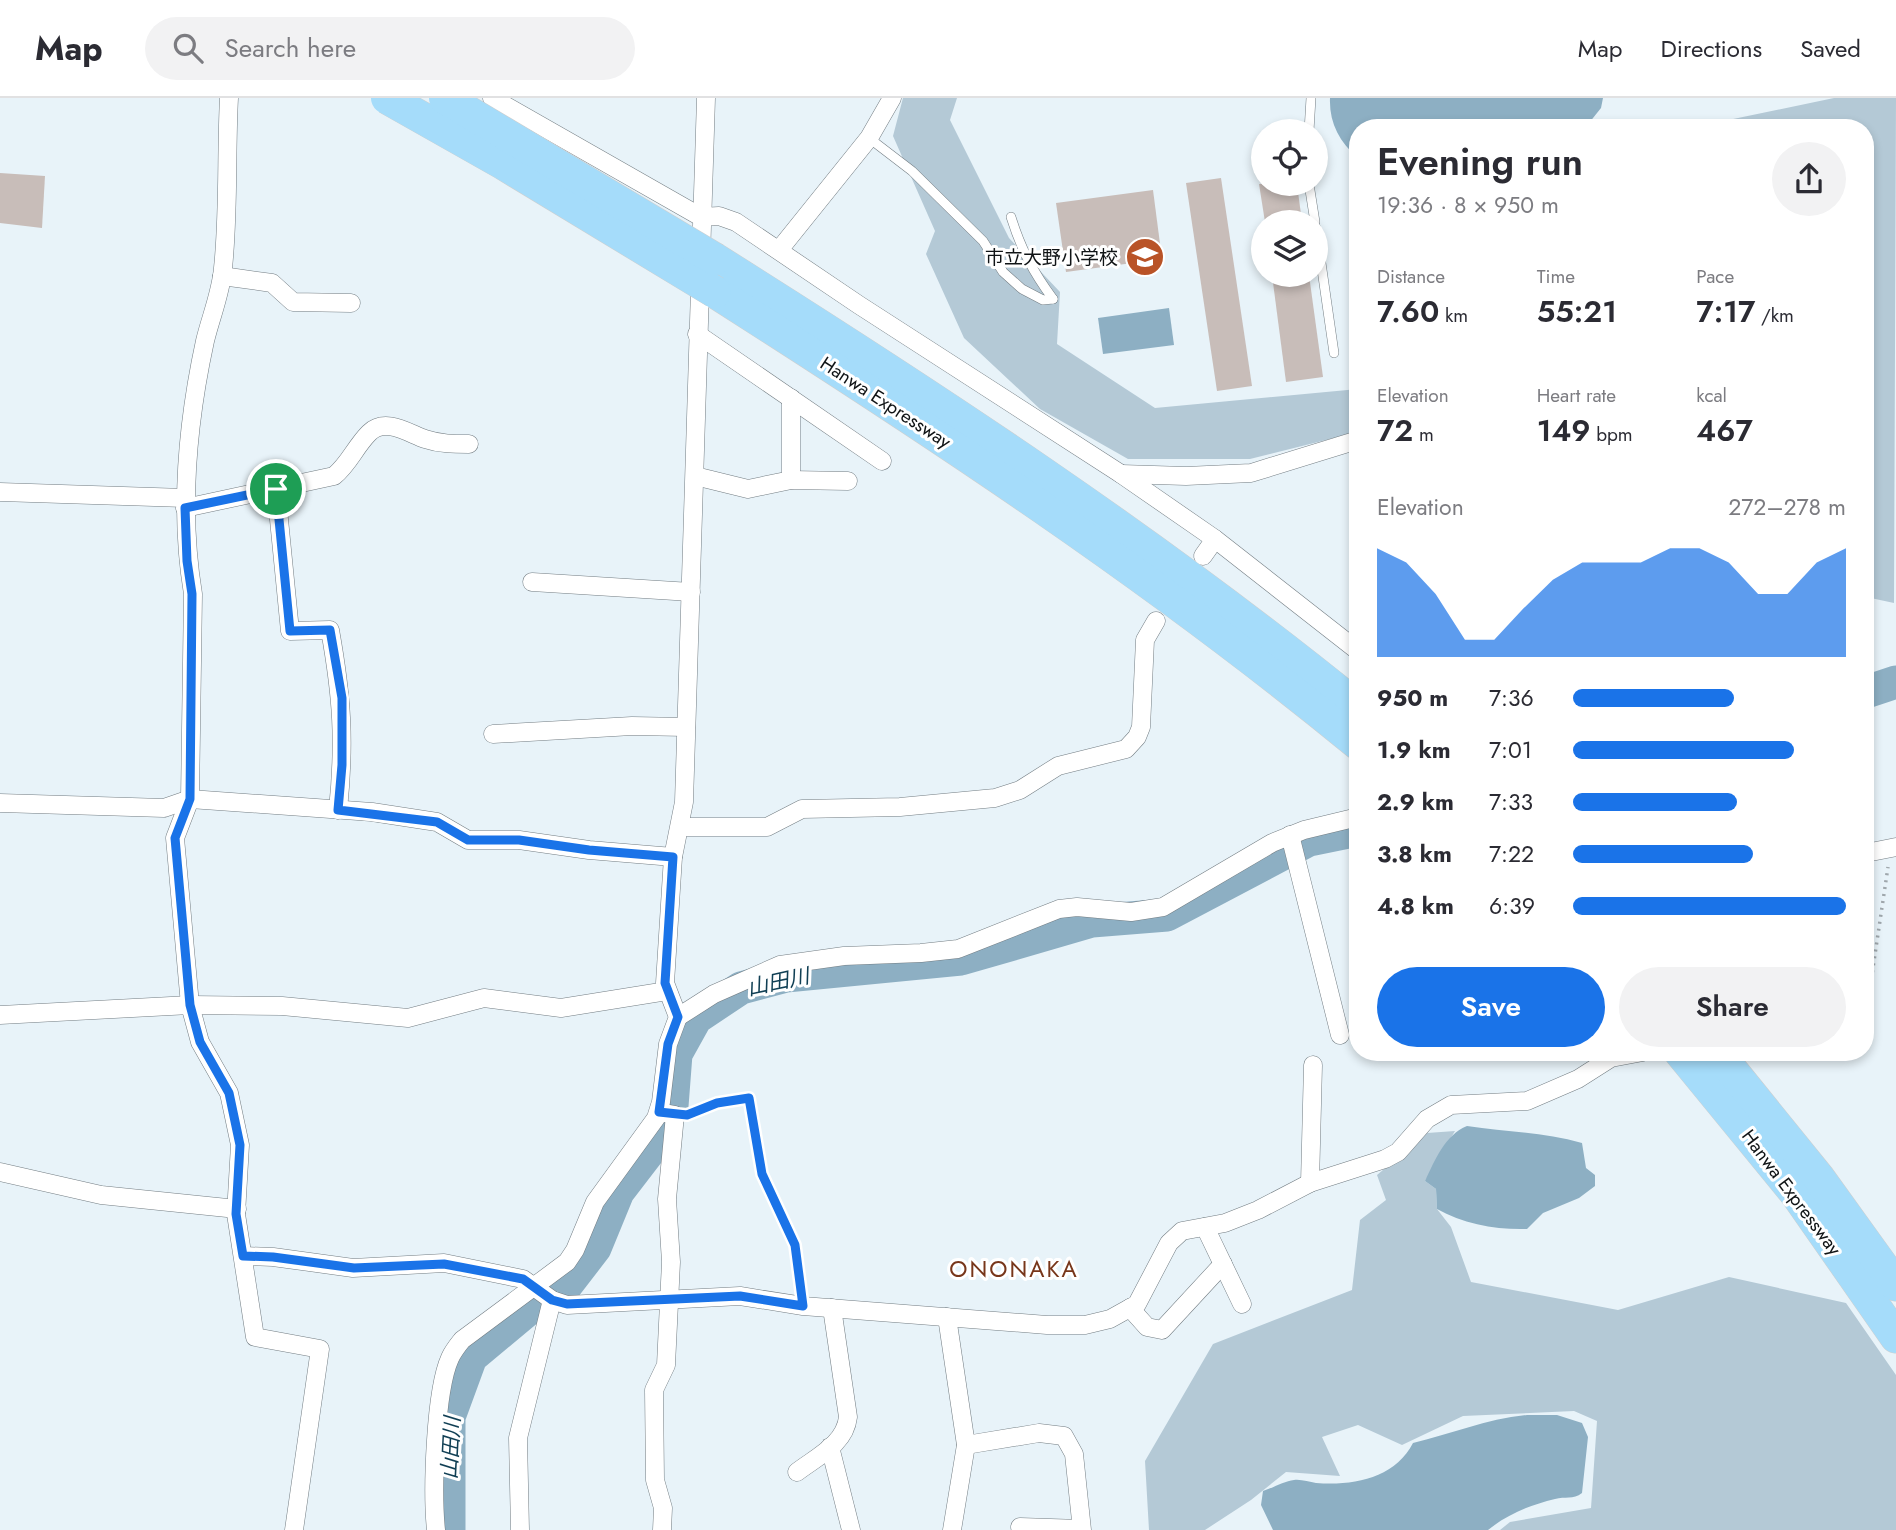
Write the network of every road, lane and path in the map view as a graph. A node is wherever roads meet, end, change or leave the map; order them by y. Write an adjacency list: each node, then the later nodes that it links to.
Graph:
1 (229, 98): 13 (street)
2 (387, 98): 38 (highway, Hanwa Expressway, bridge)
3 (444, 98): 35 (highway, Hanwa Expressway, bridge)
4 (492, 98): 11 (street)
5 (706, 98): 11 (street)
6 (892, 98): 9 (street)
7 (1311, 98): 8 (lane)
8 (1310, 119)
9 (869, 138): 10 (lane); 12 (street)
10 (1011, 216)
11 (701, 217): 12 (street); 16 (street)
12 (779, 250): 22 (street)
13 (222, 276): 15 (street); 28 (street)
14 (1324, 287): 17 (lane)
15 (351, 303)
16 (697, 334): 18 (street); 23 (street)
17 (1334, 353)
18 (791, 398): 21 (street); 24 (street)
19 (1349, 443): 22 (street)
20 (469, 444): 26 (street)
21 (882, 461)
22 (1121, 474): 29 (street)
23 (695, 476): 24 (street); 32 (street)
24 (791, 480): 25 (street)
25 (848, 481)
26 (276, 489): 28 (street); 41 (street)
27 (0, 492): 28 (street)
28 (185, 503): 39 (street)
29 (1215, 539): 30 (street); 34 (street)
30 (1203, 556)
31 (532, 582): 32 (street)
32 (691, 592): 36 (street)
33 (1156, 621): 43 (street)
34 (1349, 644)
35 (1349, 700)
36 (686, 727): 37 (street); 43 (street)
37 (493, 734)
38 (1349, 737)
39 (190, 799): 40 (street); 41 (street); 50 (street)
40 (0, 803)
41 (338, 810): 47 (street)
42 (1349, 819): 44 (street)
43 (680, 827): 47 (street)
44 (1290, 835): 52 (street); 53 (street)
45 (1894, 847): 46 (street); 48 (path)
46 (1874, 851)
47 (673, 857): 49 (street)
48 (1874, 964)
49 (667, 991): 50 (street); 52 (street)
50 (190, 1005): 51 (street); 61 (street)
51 (0, 1015)
52 (678, 1017): 58 (street)
53 (1340, 1035)
54 (1606, 1061): 60 (street)
55 (1686, 1061): 74 (highway, Hanwa Expressway)
56 (1724, 1061): 65 (highway, Hanwa Expressway)
57 (1313, 1065): 60 (street)
58 (667, 1114): 66 (street); 68 (street); 70 (path)
59 (0, 1172): 61 (street)
60 (1310, 1183): 62 (street)
61 (237, 1209): 63 (street)
62 (1205, 1227): 64 (street); 72 (street)
63 (243, 1256): 66 (street); 80 (street)
64 (1223, 1264): 69 (street); 72 (street)
65 (1896, 1285)
66 (533, 1286): 67 (street); 81 (street)
67 (552, 1300): 68 (street); 82 (street)
68 (670, 1300): 70 (street); 83 (street)
69 (1241, 1304)
70 (803, 1306): 71 (street)
71 (832, 1308): 73 (street); 76 (street)
72 (1130, 1308): 73 (street)
73 (947, 1317): 75 (street)
74 (1896, 1337)
75 (967, 1445): 79 (street); 85 (street)
76 (830, 1447): 77 (street); 84 (street)
77 (797, 1472)
78 (1020, 1527): 79 (street)
79 (1082, 1529)
80 (294, 1530)
81 (436, 1530)
82 (520, 1530)
83 (662, 1530)
84 (851, 1530)
85 (952, 1530)

